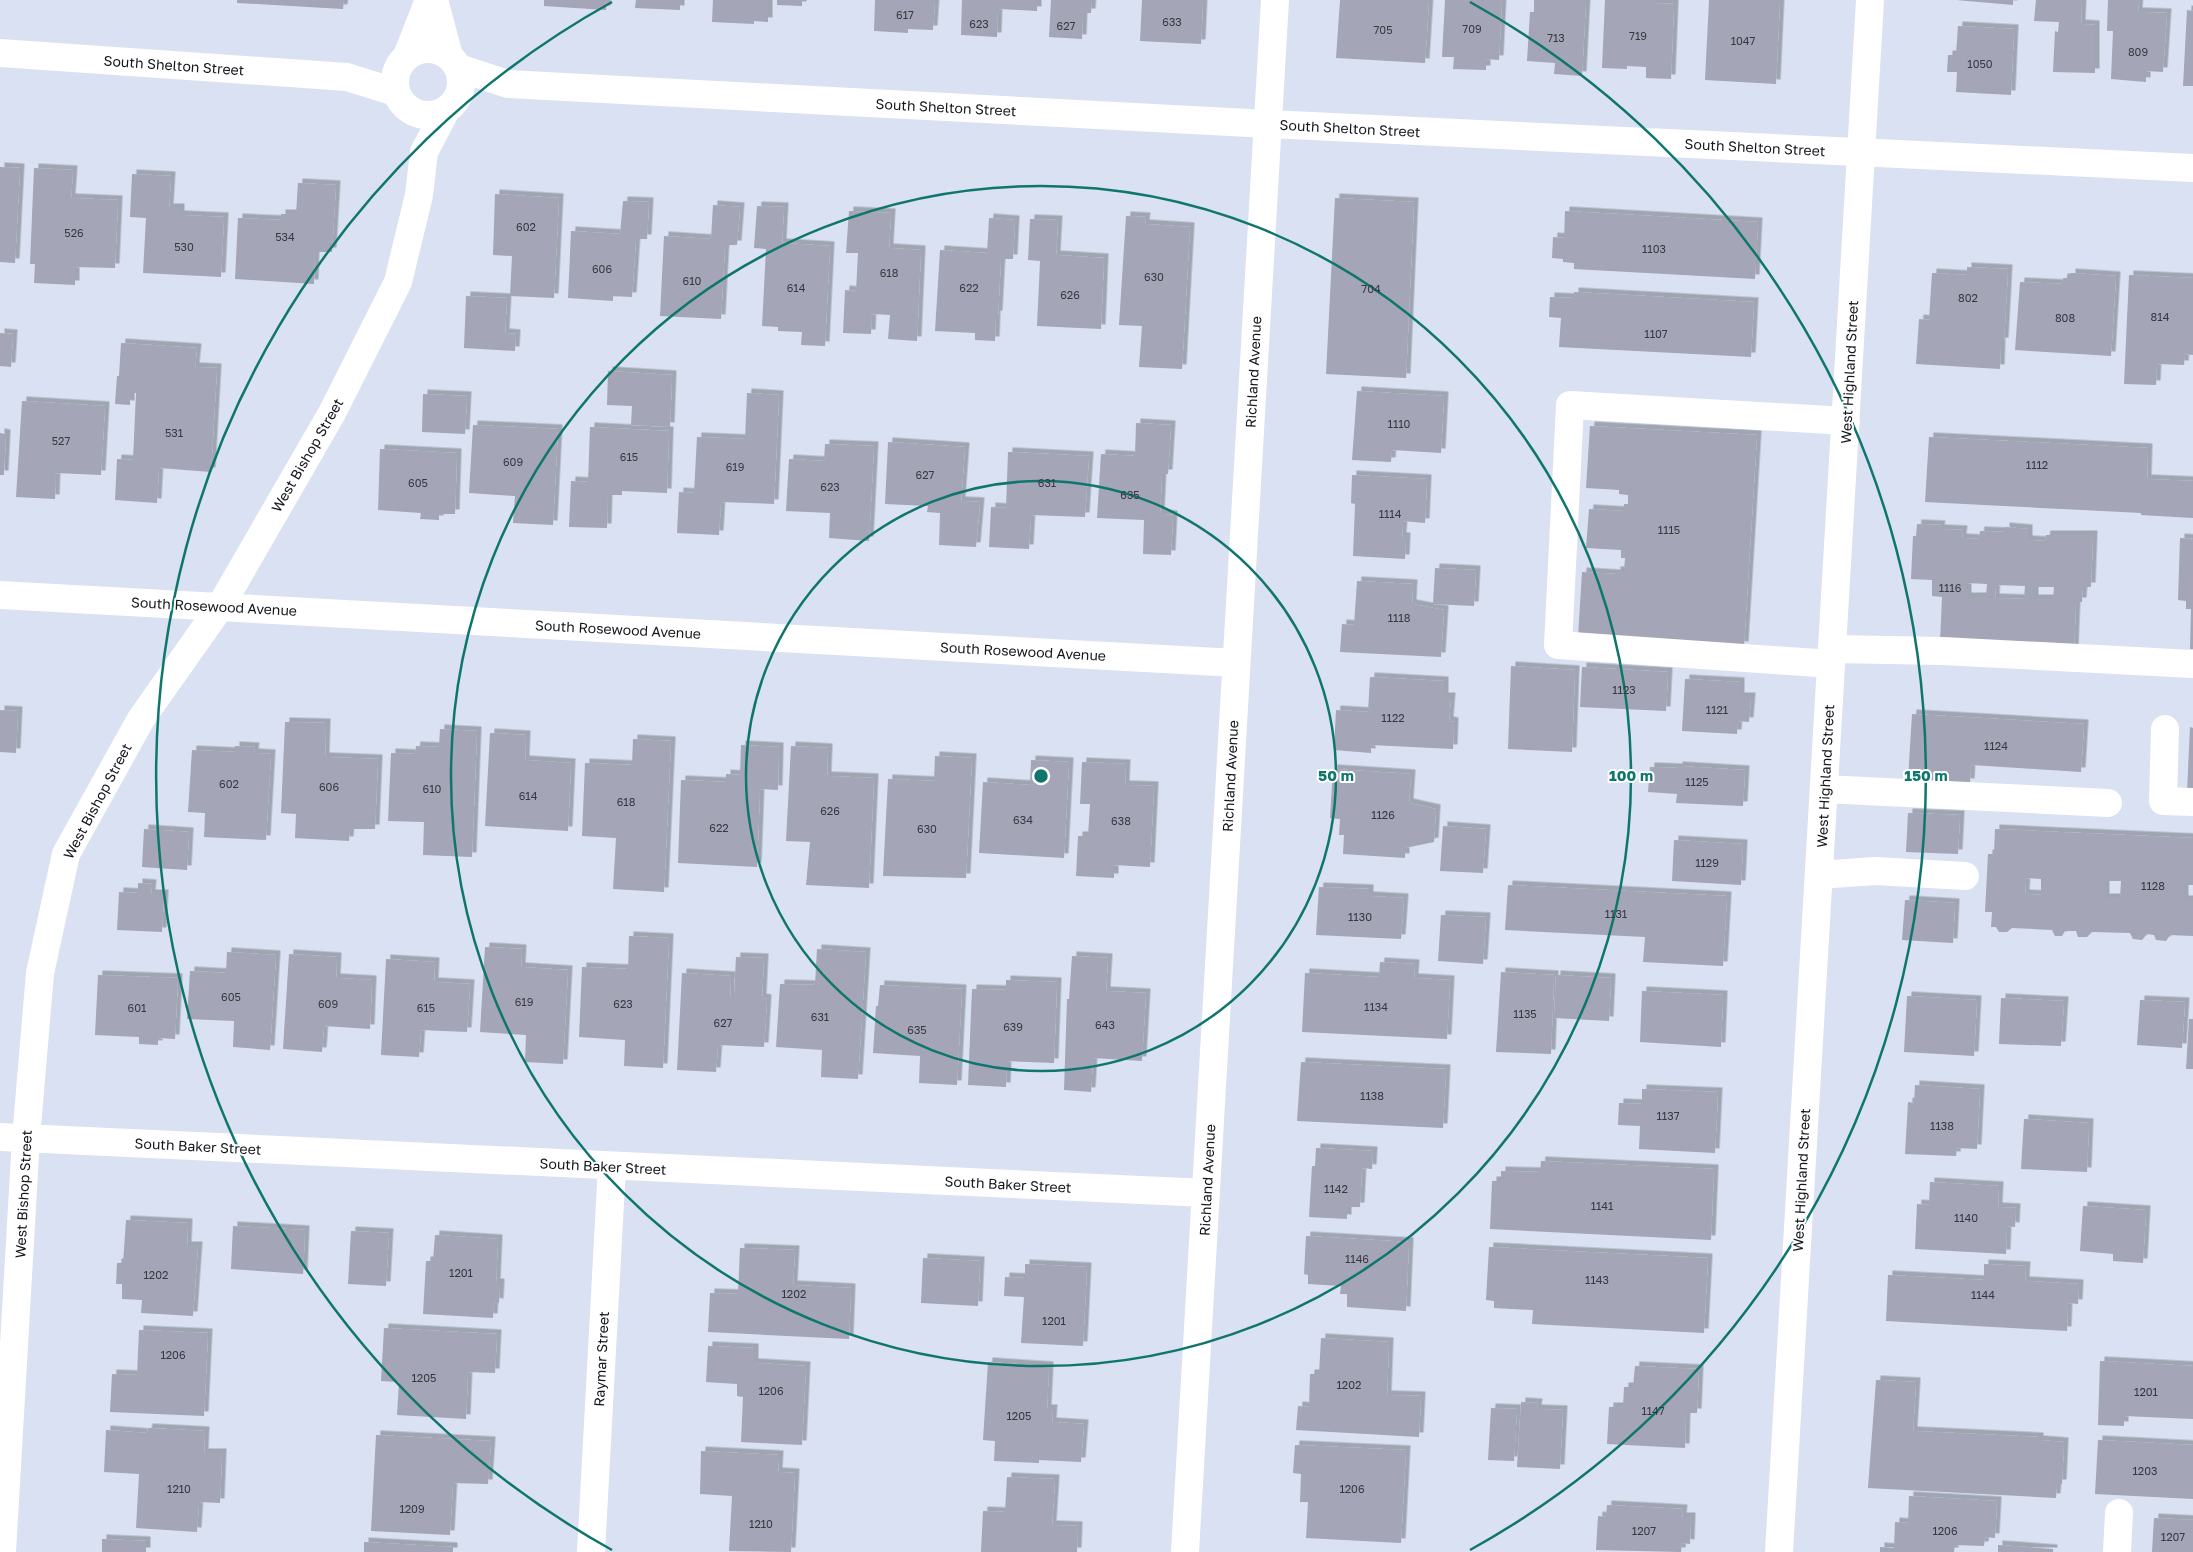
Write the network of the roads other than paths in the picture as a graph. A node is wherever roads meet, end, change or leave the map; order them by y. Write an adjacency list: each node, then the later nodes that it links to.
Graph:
1 (430, 0): 7 (street)
2 (434, 0): 6 (street)
3 (1275, 0): 10 (street, Richland Avenue)
4 (1870, 0): 12 (street, West Highland Street)
5 (0, 53): 7 (street, South Shelton Street)
6 (454, 62): 7 (street); 8 (street, South Shelton Street); 9 (street)
7 (402, 81): 9 (street); 11 (street, West Bishop Street)
8 (508, 84): 9 (street, South Shelton Street); 10 (street, South Shelton Street)
9 (452, 104): 11 (street, West Bishop Street)
10 (1268, 124): 12 (street, South Shelton Street); 18 (street, Richland Avenue)
11 (424, 152): 16 (street, West Bishop Street)
12 (1861, 152): 13 (street, South Shelton Street); 14 (street, West Highland Street)
13 (2193, 168)
14 (1846, 421): 17 (street, West Highland Street); 17 (street)
15 (0, 595): 16 (street, South Rosewood Avenue)
16 (220, 607): 18 (street, South Rosewood Avenue); 26 (street, West Bishop Street)
17 (1832, 657): 19 (street); 21 (street, West Highland Street)
18 (1236, 663): 28 (street, Richland Avenue)
19 (2193, 664)
20 (2165, 729): 23 (street)
21 (1824, 789): 22 (street); 24 (street, West Highland Street)
22 (2108, 802)
23 (2193, 802)
24 (1819, 875): 25 (street); 33 (street, West Highland Street)
25 (1966, 876)
26 (13, 1137): 27 (street, South Baker Street); 30 (street, West Bishop Street)
27 (612, 1166): 28 (street, South Baker Street); 31 (street, Raymar Street)
28 (1206, 1192): 32 (street, Richland Avenue)
29 (2119, 1513): 34 (street)
30 (2, 1552)
31 (591, 1552)
32 (1185, 1552)
33 (1779, 1552)
34 (2118, 1552)

